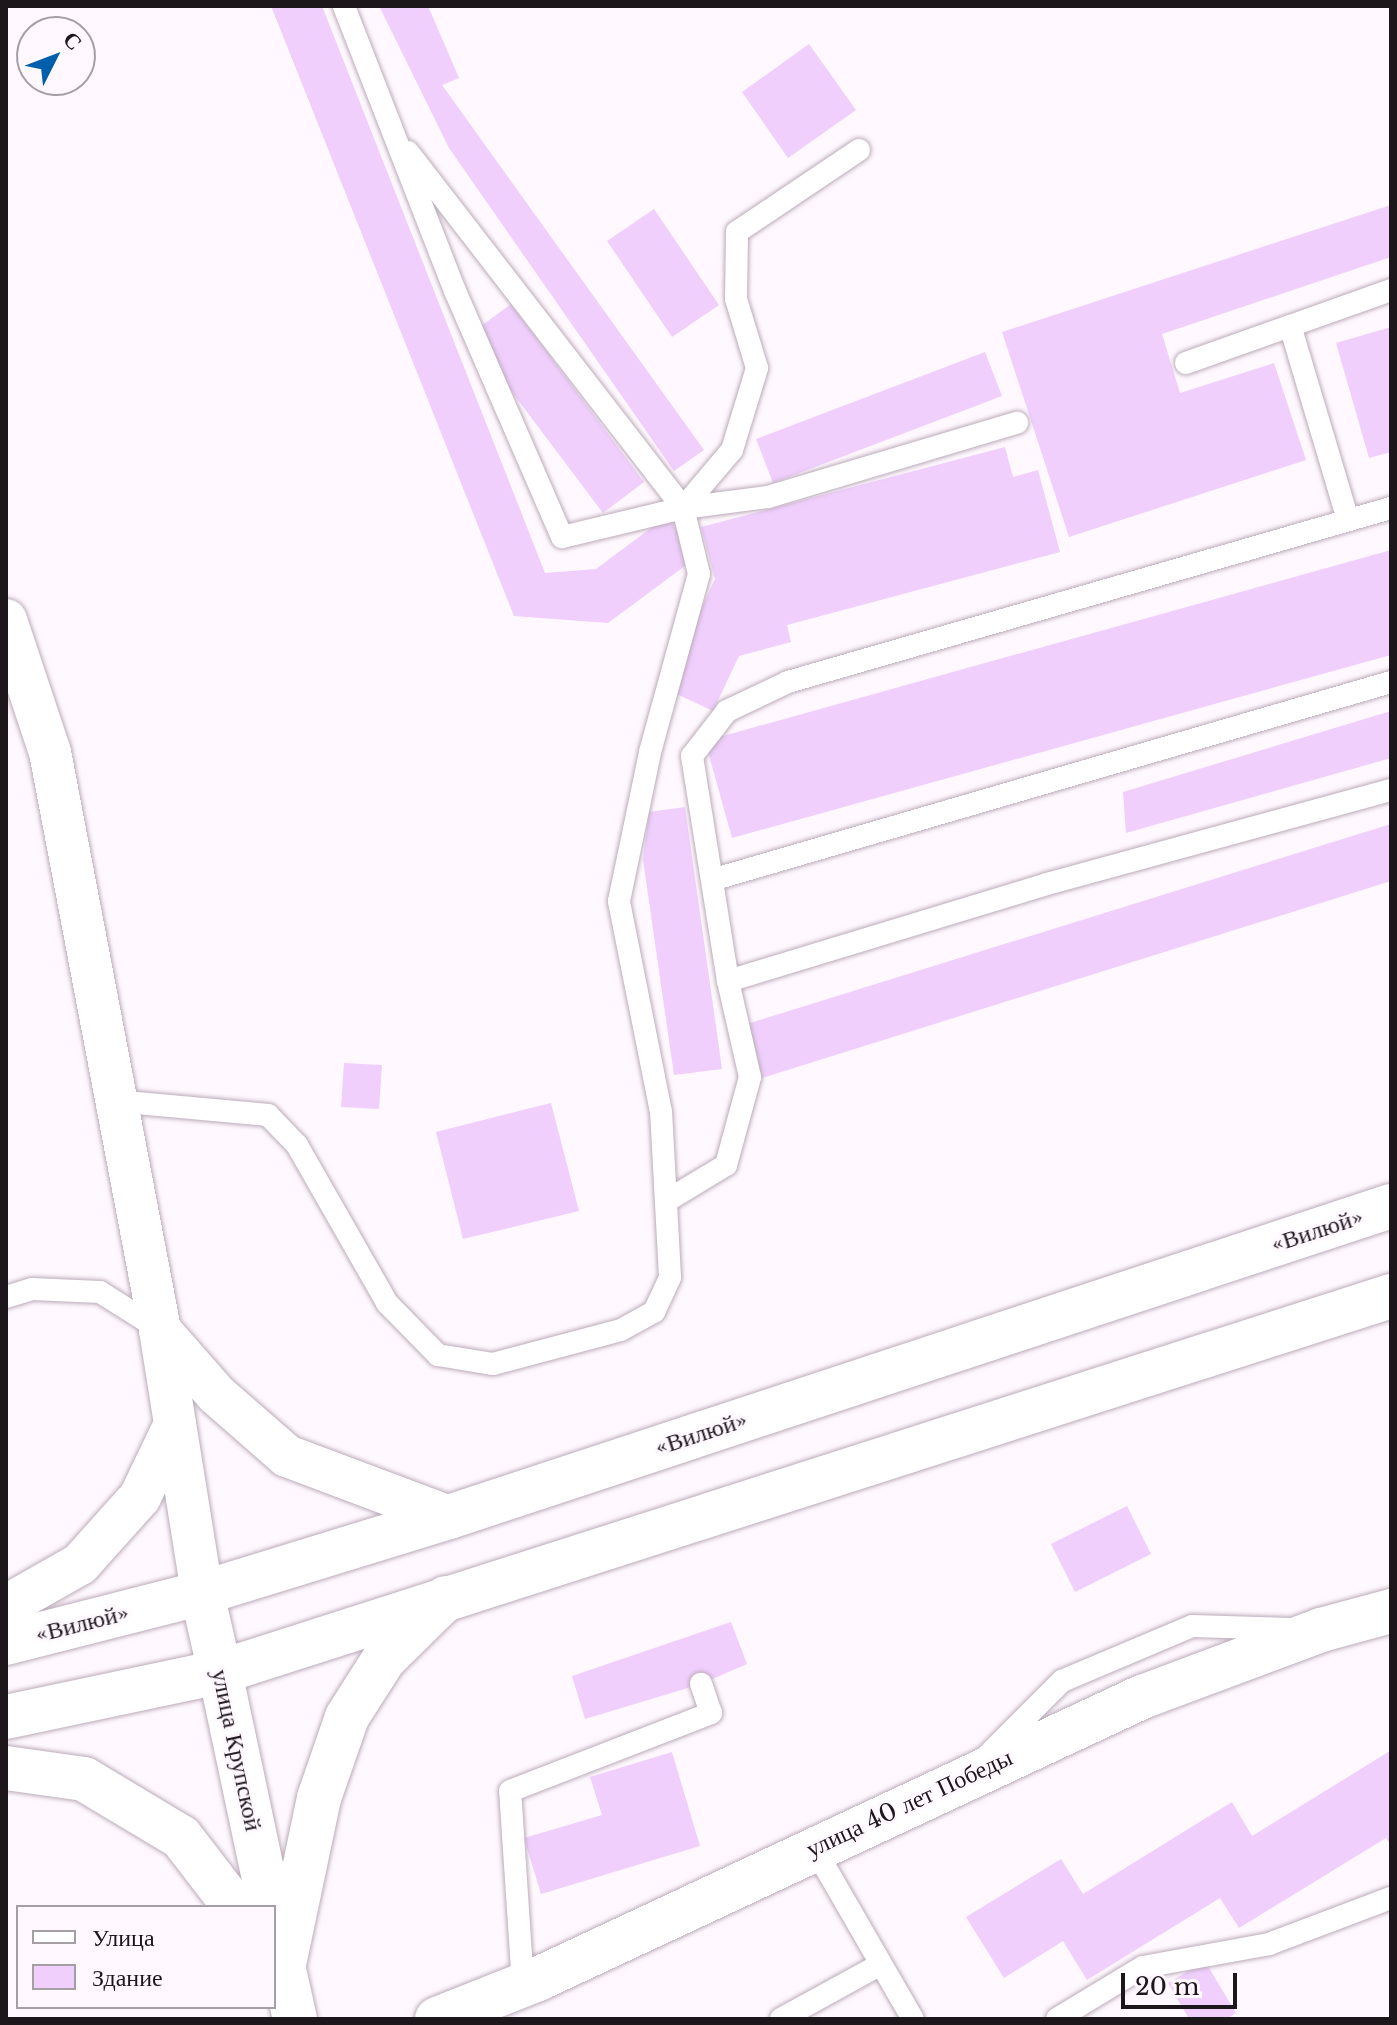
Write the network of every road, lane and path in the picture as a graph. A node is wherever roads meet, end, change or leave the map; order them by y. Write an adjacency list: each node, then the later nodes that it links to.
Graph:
1 (344, 6): 2 (lane)
2 (393, 132): 8 (lane); 8 (lane)
3 (859, 150): 8 (lane)
4 (1391, 290): 5 (lane)
5 (1290, 326): 6 (lane); 10 (lane)
6 (1186, 363)
7 (1017, 423): 8 (lane)
8 (683, 508): 17 (lane)
9 (1391, 508): 10 (lane)
10 (1348, 520): 14 (lane)
11 (6, 620): 16 (street)
12 (1391, 682): 14 (lane)
13 (1391, 790): 15 (lane)
14 (715, 879): 15 (lane)
15 (728, 981): 17 (lane)
16 (115, 1101): 17 (lane); 21 (street)
17 (668, 1200)
18 (1391, 1206): 23 (main road, «Вилюй»)
19 (1391, 1296): 25 (main road)
20 (6, 1297): 21 (lane)
21 (160, 1330): 22 (street); 23 (street)
22 (175, 1424): 24 (street); 26 (street)
23 (449, 1517): 24 (main road, «Вилюй»)
24 (202, 1593): 28 (main road, «Вилюй»); 29 (main road, улица Крупской)
25 (446, 1598): 29 (main road); 38 (main road)
26 (6, 1606)
27 (1391, 1611): 33 (main road, улица 40 лет Победы)
28 (6, 1643)
29 (220, 1672): 31 (main road); 36 (main road, улица Крупской)
30 (701, 1684): 40 (lane)
31 (6, 1717)
32 (6, 1768): 35 (main road)
33 (813, 1846): 39 (lane); 40 (main road, улица 40 лет Победы)
34 (1391, 1898): 45 (lane)
35 (233, 1905)
36 (270, 1905)
37 (276, 1940): 38 (main road)
38 (279, 1963): 41 (main road)
39 (881, 1964): 43 (lane); 44 (lane)
40 (523, 1985): 42 (main road, улица 40 лет Победы)
41 (295, 2019)
42 (437, 2019)
43 (781, 2019)
44 (913, 2019)
45 (1057, 2019)

